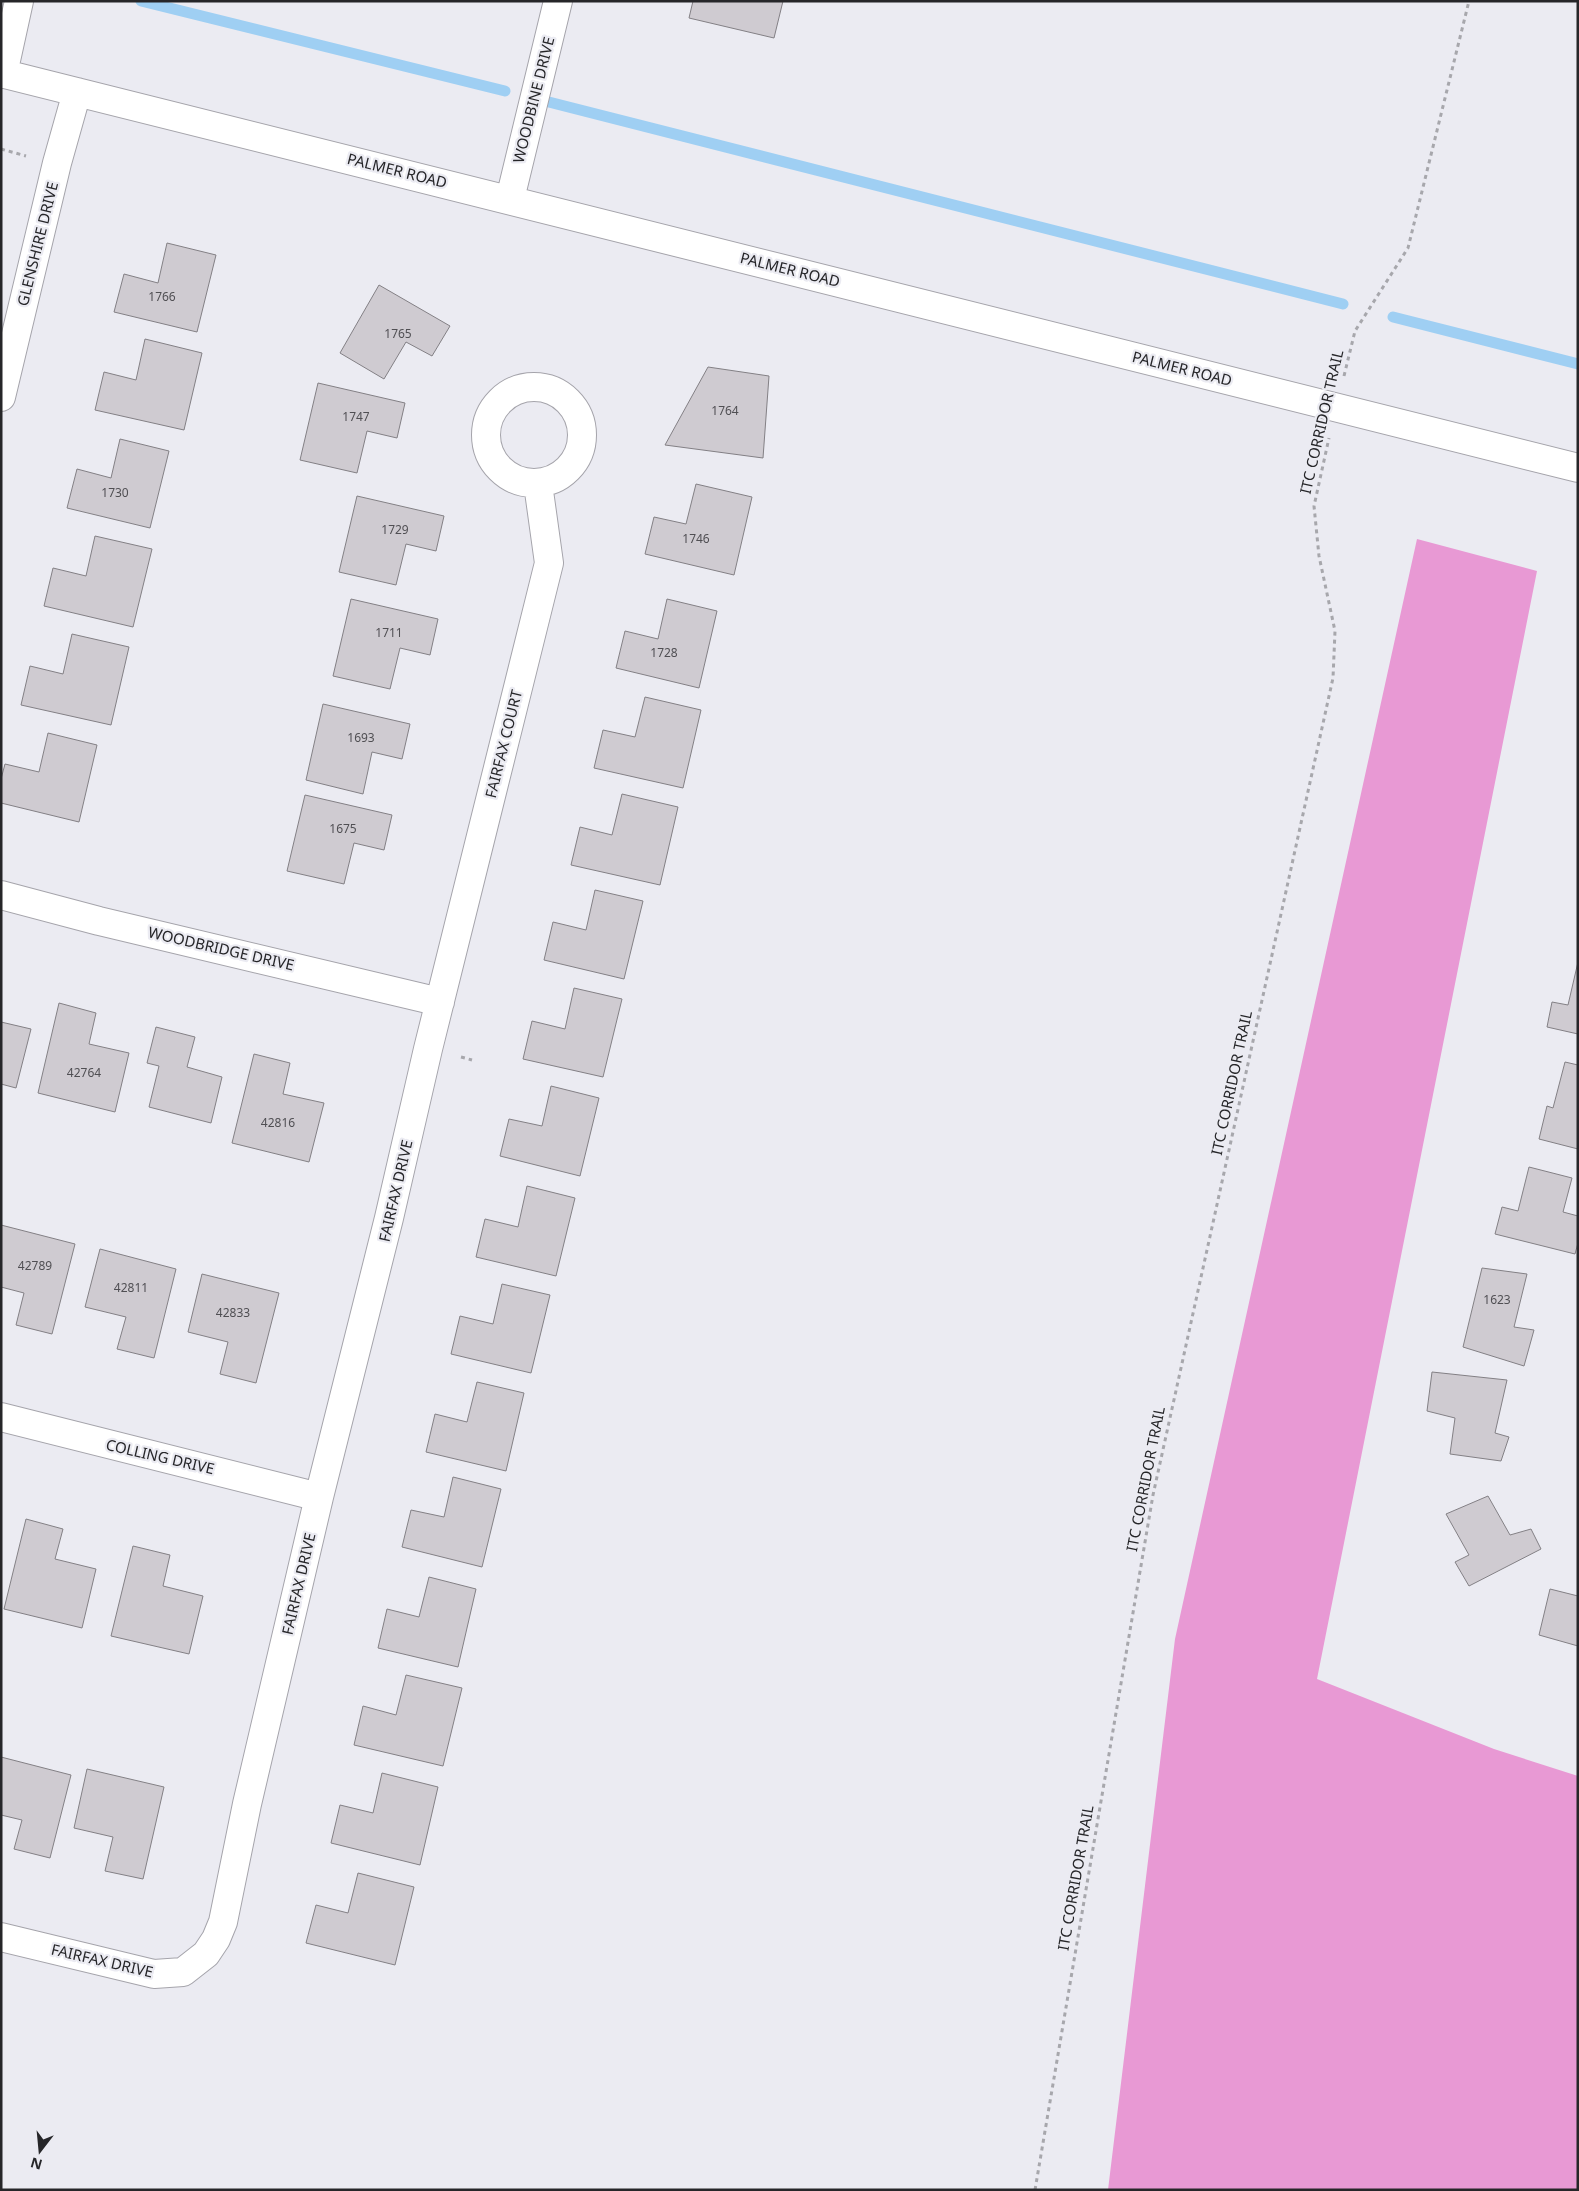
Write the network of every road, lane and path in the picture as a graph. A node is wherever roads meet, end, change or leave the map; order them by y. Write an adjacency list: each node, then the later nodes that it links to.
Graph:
1 (19, 1): 4 (street)
2 (558, 1): 8 (street, WOODBINE DRIVE)
3 (1469, 1): 10 (path, ITC CORRIDOR TRAIL)
4 (2, 74): 5 (street, PALMER ROAD)
5 (77, 92): 8 (street, PALMER ROAD); 9 (street, GLENSHIRE DRIVE)
6 (1, 149): 7 (path)
7 (27, 156)
8 (510, 199): 10 (street, PALMER ROAD)
9 (1, 397)
10 (1336, 408): 11 (street, PALMER ROAD); 18 (path, ITC CORRIDOR TRAIL)
11 (1578, 468)
12 (538, 484): 14 (street, FAIRFAX COURT)
13 (1, 895): 14 (street, WOODBRIDGE DRIVE)
14 (440, 1002): 16 (street, FAIRFAX DRIVE)
15 (1, 1417): 16 (street, COLLING DRIVE)
16 (319, 1497): 17 (street, FAIRFAX DRIVE)
17 (1, 1937)
18 (1035, 2190)

